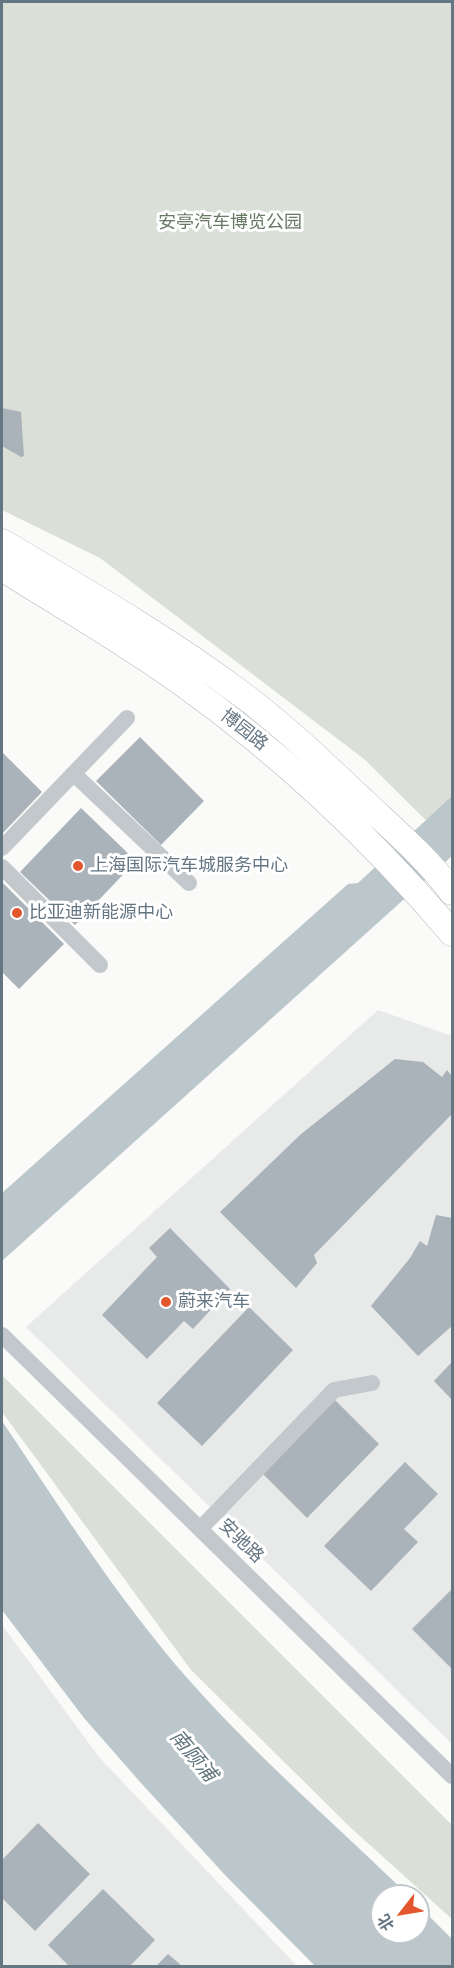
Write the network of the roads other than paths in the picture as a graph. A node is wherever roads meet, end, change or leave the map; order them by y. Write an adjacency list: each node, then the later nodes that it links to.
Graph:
1 (2, 542): 8 (main road, 博园路)
2 (2, 568): 9 (main road, 博园路)
3 (127, 718): 4 (street)
4 (74, 774): 5 (street); 7 (street)
5 (2, 849)
6 (2, 867): 10 (street)
7 (189, 884)
8 (448, 886)
9 (453, 933)
10 (100, 964)
11 (2, 1335): 13 (street, 安驰路)
12 (372, 1383): 13 (street)
13 (200, 1529): 14 (street, 安驰路)
14 (453, 1776)

